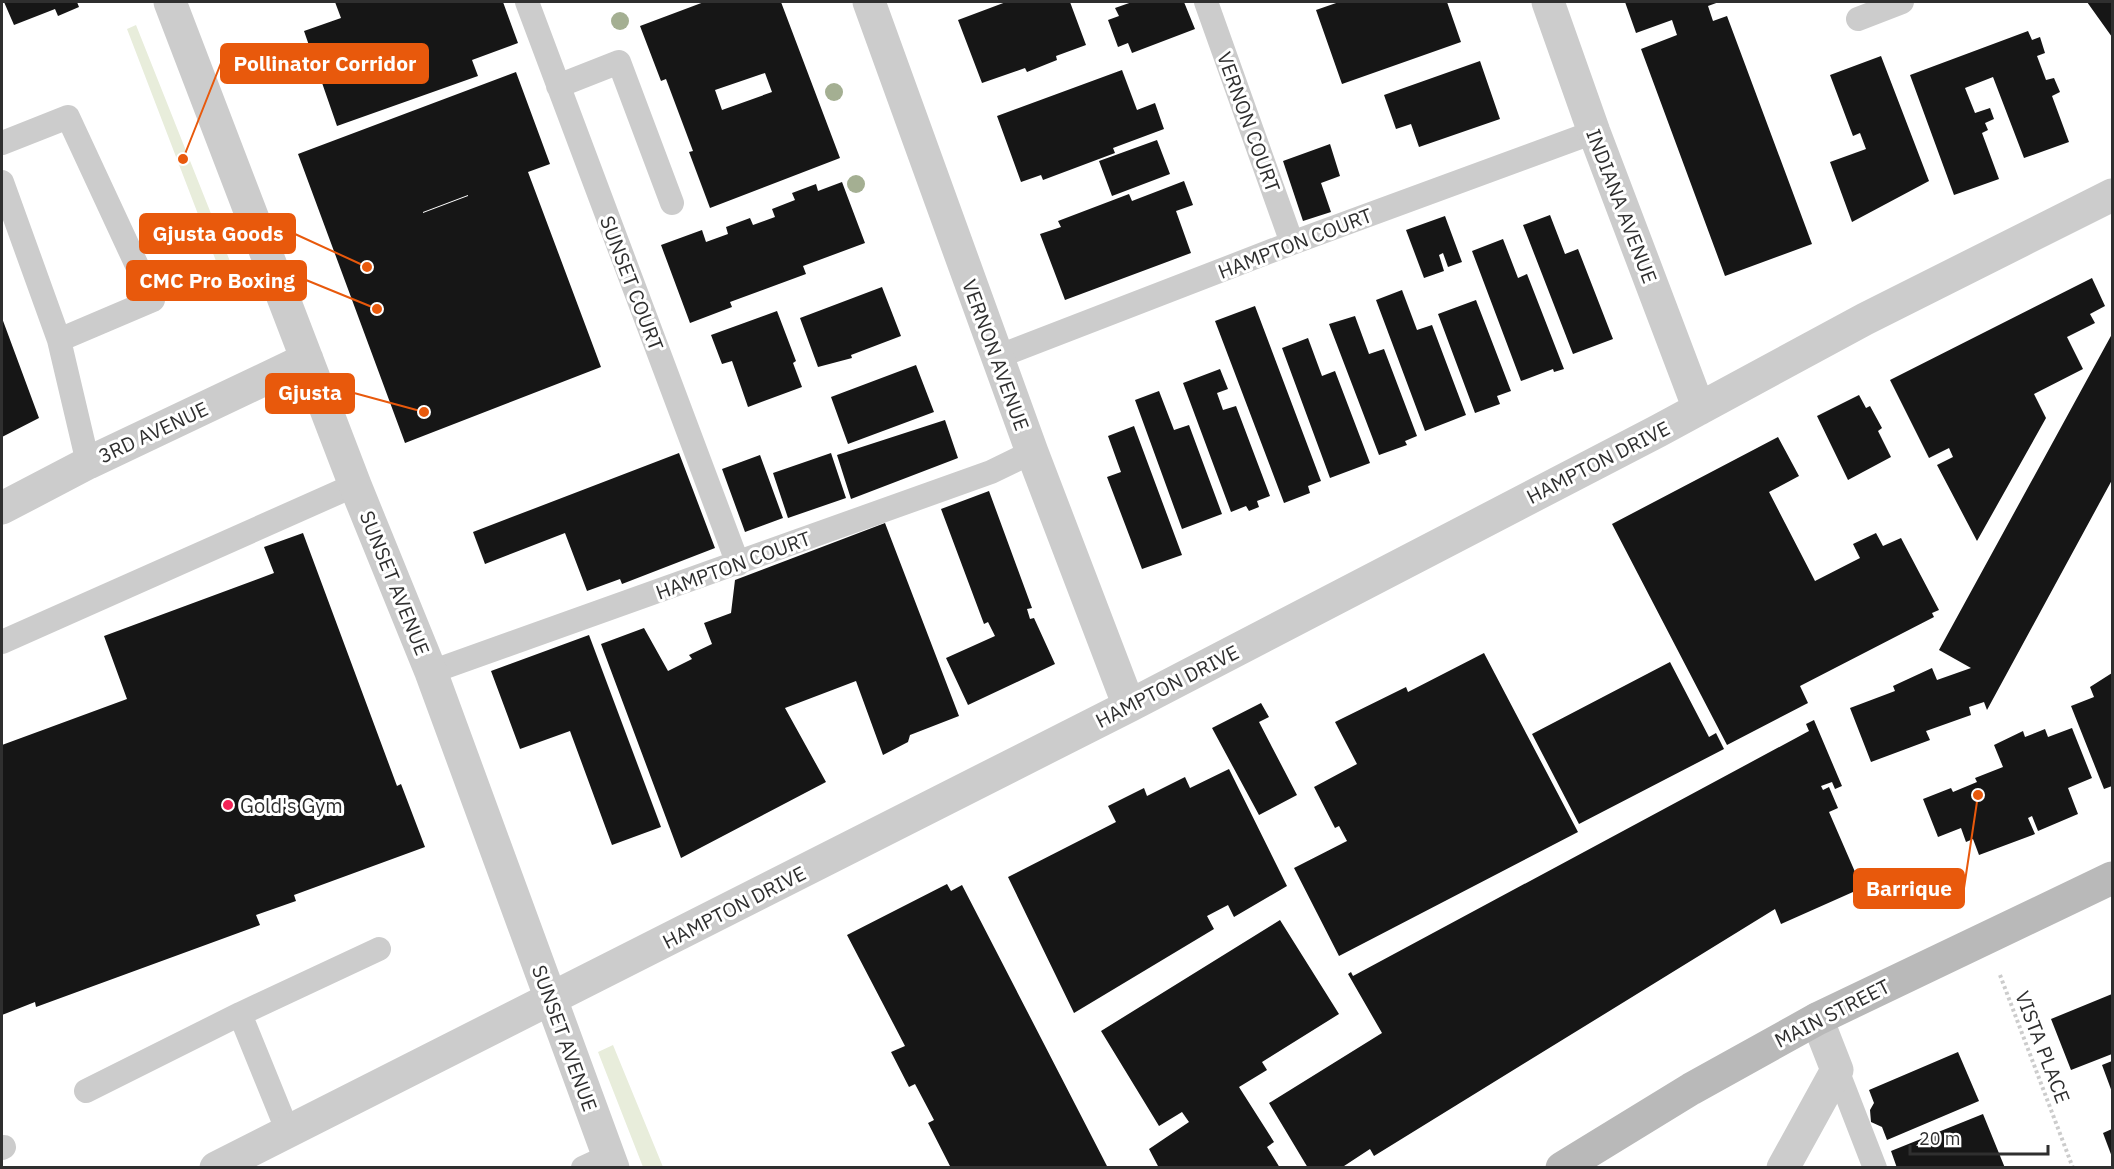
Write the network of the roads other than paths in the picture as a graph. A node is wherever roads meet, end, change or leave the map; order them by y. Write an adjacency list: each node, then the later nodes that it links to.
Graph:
1 (170, 2): 17 (street, SUNSET AVENUE)
2 (527, 2): 8 (lane, SUNSET COURT)
3 (869, 2): 16 (street, VERNON AVENUE)
4 (1206, 2): 14 (lane, VERNON COURT)
5 (1548, 2): 9 (street, INDIANA AVENUE)
6 (1902, 2): 7 (lane)
7 (1858, 19)
8 (558, 86): 13 (lane); 23 (lane, SUNSET COURT)
9 (1594, 132): 14 (lane, HAMPTON COURT); 18 (street, INDIANA AVENUE)
10 (2, 143): 15 (lane)
11 (2, 182): 15 (lane)
12 (2112, 195): 18 (street, HAMPTON DRIVE)
13 (672, 203)
14 (1292, 243): 16 (lane, HAMPTON COURT)
15 (59, 340): 20 (lane)
16 (997, 357): 19 (street, VERNON AVENUE)
17 (307, 359): 20 (street, 3RD AVENUE); 21 (street, SUNSET AVENUE)
18 (1699, 410): 26 (street, HAMPTON DRIVE)
19 (1032, 452): 23 (lane, HAMPTON COURT); 26 (street, VERNON AVENUE)
20 (88, 463): 22 (street, 3RD AVENUE)
21 (356, 485): 24 (lane); 25 (street, SUNSET AVENUE)
22 (2, 508)
23 (738, 564): 25 (lane, HAMPTON COURT)
24 (2, 642)
25 (431, 672): 29 (street, SUNSET AVENUE)
26 (1129, 706): 29 (street, HAMPTON DRIVE)
27 (2112, 878): 31 (street, MAIN STREET)
28 (379, 949): 30 (lane)
29 (550, 1000): 34 (street, HAMPTON DRIVE); 35 (street, SUNSET AVENUE)
30 (240, 1014): 33 (lane); 34 (lane)
31 (1817, 1019): 32 (street); 37 (street, MAIN STREET)
32 (1837, 1070): 38 (street); 39 (lane)
33 (86, 1091)
34 (288, 1132): 36 (street, HAMPTON DRIVE)
35 (602, 1164)
36 (216, 1167)
37 (1562, 1167)
38 (1783, 1167)
39 (1875, 1167)

